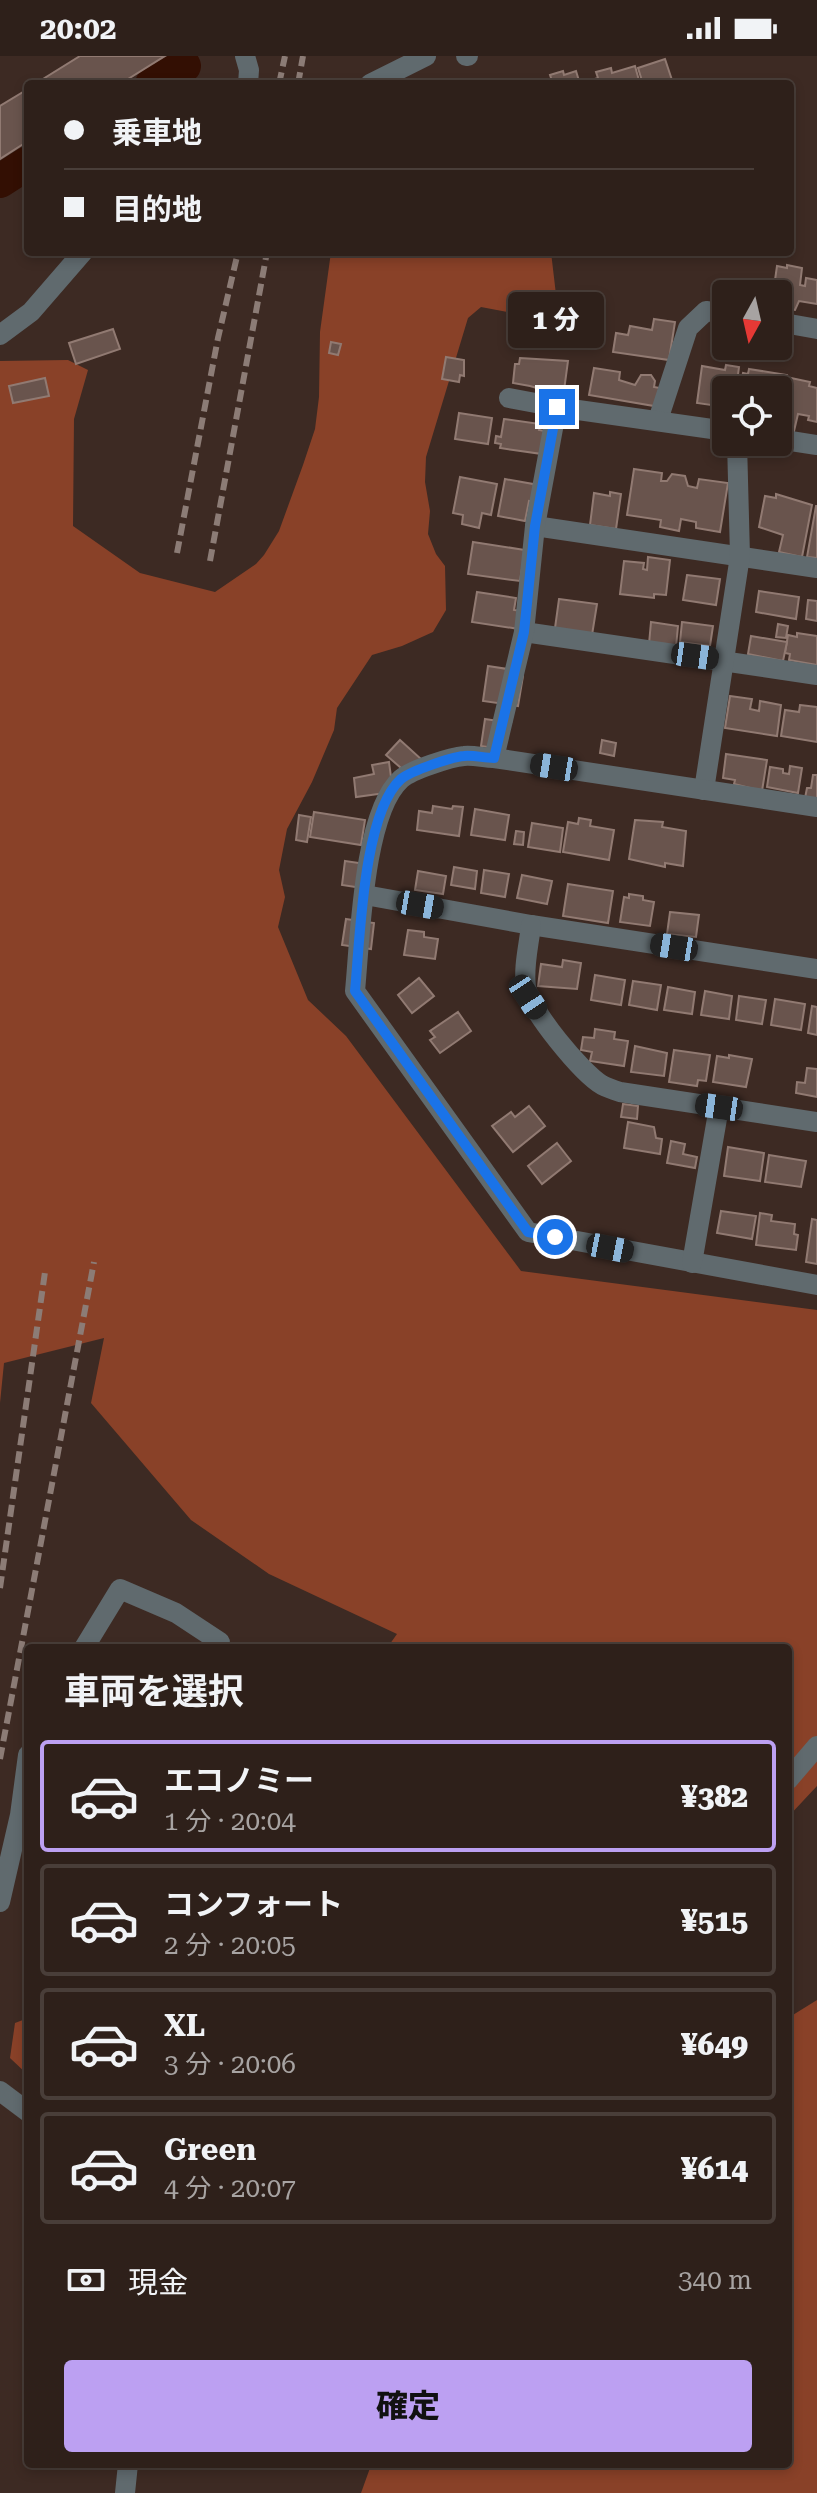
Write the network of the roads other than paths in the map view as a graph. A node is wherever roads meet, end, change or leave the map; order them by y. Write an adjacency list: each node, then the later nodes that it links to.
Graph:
1 (245, 56): 3 (street)
2 (426, 56): 4 (street)
3 (248, 80)
4 (378, 80)
5 (80, 256): 9 (street)
6 (712, 312): 12 (street)
7 (792, 325): 8 (street)
8 (817, 329)
9 (0, 335)
10 (509, 398): 11 (street)
11 (557, 407): 12 (street); 17 (street)
12 (658, 420): 13 (street)
13 (712, 429)
14 (792, 441): 15 (street)
15 (817, 445)
16 (737, 456): 18 (street)
17 (535, 526): 18 (street); 20 (street)
18 (740, 556): 19 (street); 21 (street)
19 (817, 568)
20 (524, 632): 21 (street); 23 (street)
21 (724, 661): 22 (street); 24 (street)
22 (817, 675)
23 (494, 758): 24 (street); 26 (street)
24 (704, 790): 25 (street)
25 (817, 807)
26 (365, 895): 27 (street); 31 (street)
27 (531, 925): 28 (street); 29 (street)
28 (817, 969)
29 (719, 1107): 30 (street); 31 (street)
30 (817, 1122)
31 (692, 1263): 32 (street)
32 (817, 1285)
33 (220, 1642): 34 (street)
34 (86, 1644)
35 (817, 1746): 36 (street)
36 (792, 1775)
37 (24, 1785): 38 (street)
38 (0, 1902)
39 (0, 2091): 40 (street)
40 (24, 2109)
41 (128, 2468): 42 (street)
42 (125, 2493)

